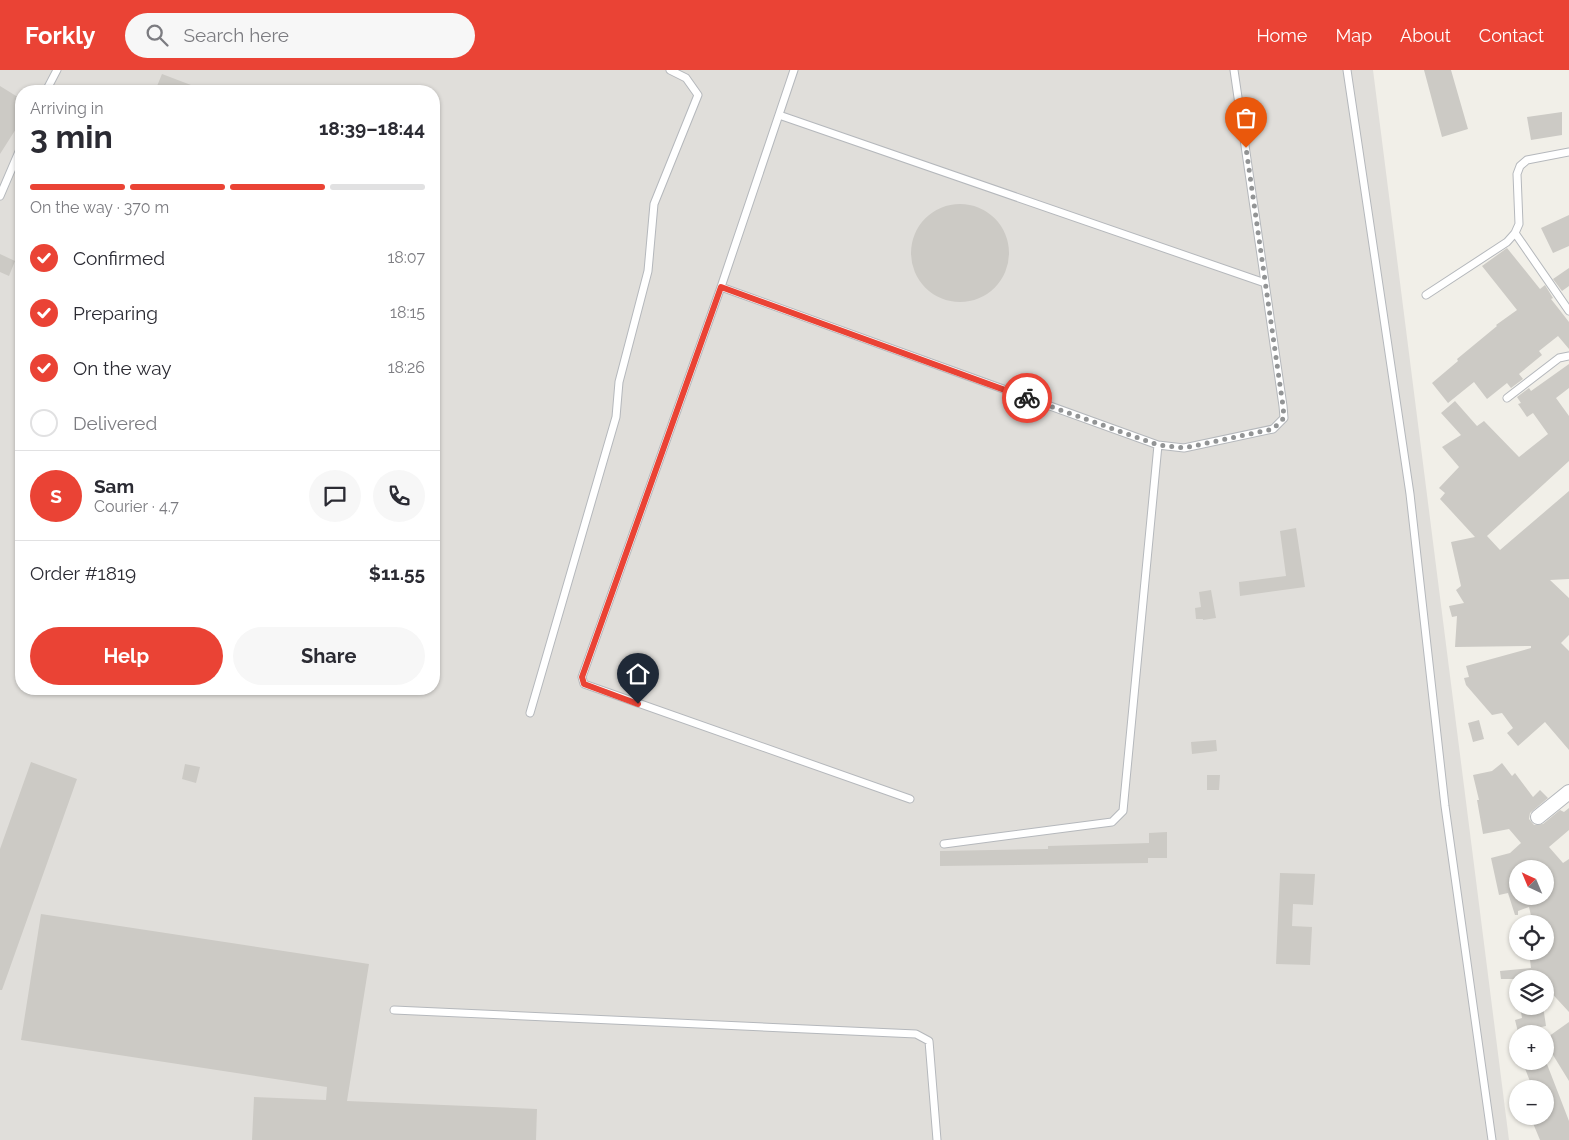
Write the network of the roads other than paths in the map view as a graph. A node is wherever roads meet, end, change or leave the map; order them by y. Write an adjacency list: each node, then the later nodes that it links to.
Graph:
1 (57, 70): 6 (lane)
2 (670, 70): 19 (lane)
3 (794, 70): 7 (lane)
4 (1234, 70): 12 (lane)
5 (1348, 70): 26 (lane)
6 (49, 85)
7 (779, 115): 12 (lane); 13 (lane)
8 (1569, 152): 11 (lane)
9 (15, 161): 10 (lane)
10 (0, 196)
11 (1515, 233): 14 (lane); 15 (lane)
12 (1265, 283): 18 (lane)
13 (721, 287): 18 (lane); 21 (lane)
14 (1426, 296)
15 (1569, 311)
16 (1569, 356): 17 (lane)
17 (1507, 398)
18 (1158, 445): 23 (lane)
19 (530, 713)
20 (1569, 792): 22 (street)
21 (910, 799)
22 (1538, 817)
23 (944, 844)
24 (394, 1010): 25 (lane)
25 (938, 1140)
26 (1492, 1140)

